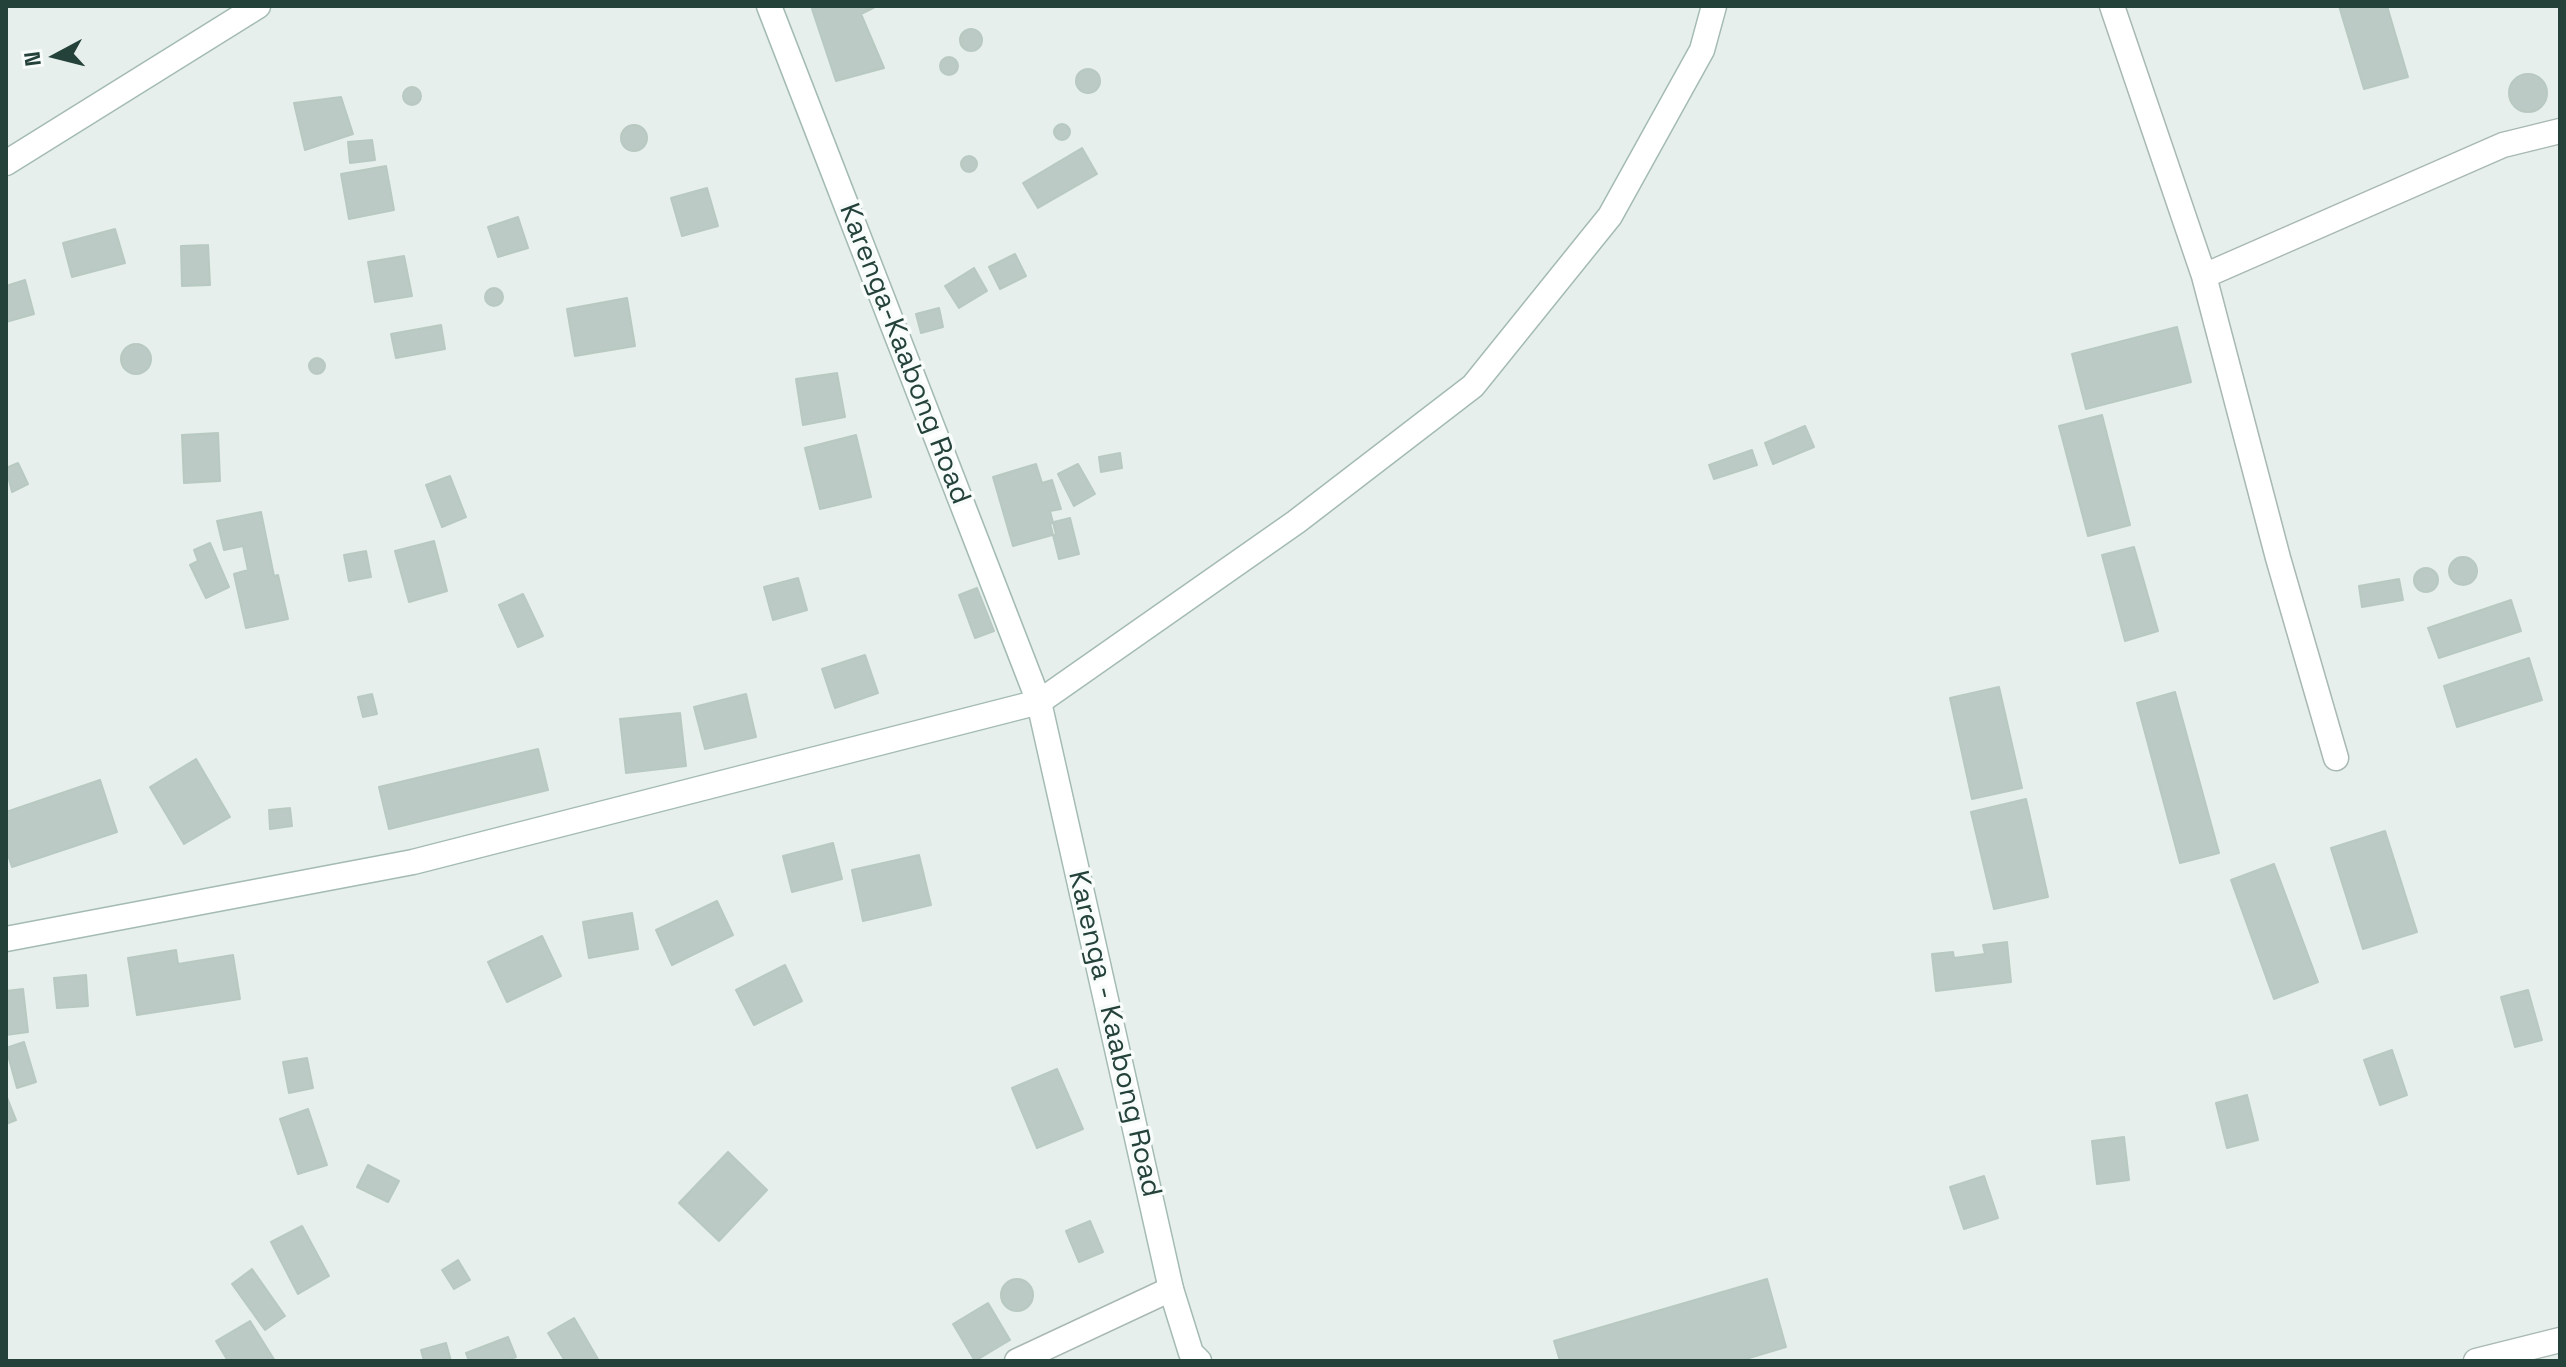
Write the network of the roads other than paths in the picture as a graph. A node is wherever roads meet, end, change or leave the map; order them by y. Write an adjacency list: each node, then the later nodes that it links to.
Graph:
1 (258, 6): 6 (main road)
2 (769, 6): 8 (main road, Karenga-Kaabong Road)
3 (1714, 6): 8 (main road)
4 (2112, 6): 7 (main road)
5 (2560, 131): 7 (main road)
6 (6, 163)
7 (2204, 276): 9 (main road)
8 (1039, 702): 10 (main road); 11 (main road, Karenga - Kaabong Road)
9 (2336, 758)
10 (6, 939)
11 (1171, 1289): 13 (main road, Karenga - Kaabong Road); 14 (main road)
12 (2560, 1340): 15 (main road)
13 (1195, 1358)
14 (1017, 1361)
15 (2476, 1361)

